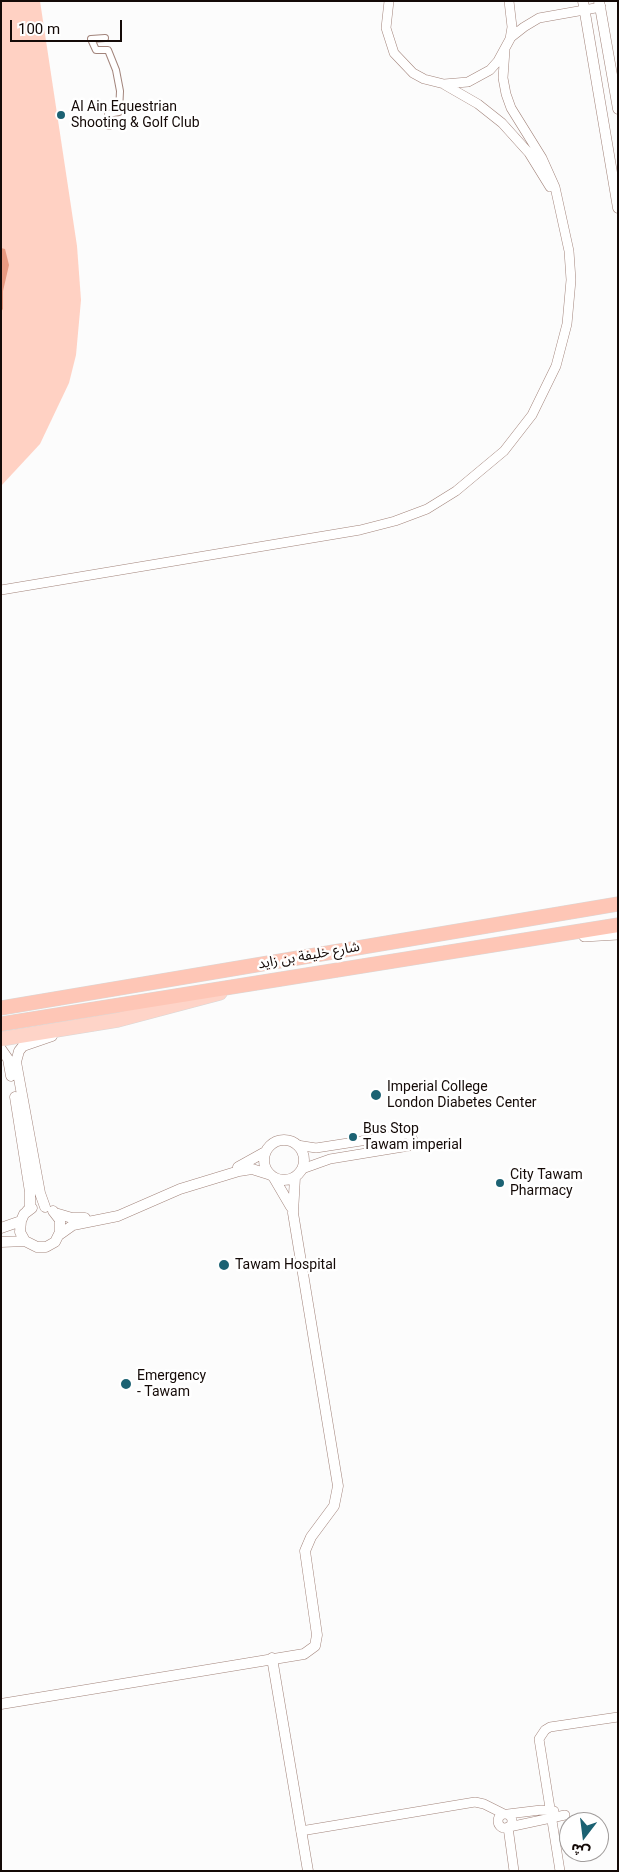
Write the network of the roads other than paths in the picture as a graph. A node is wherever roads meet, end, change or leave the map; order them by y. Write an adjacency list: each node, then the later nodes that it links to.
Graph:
1 (389, 1): 8 (street)
2 (508, 1): 6 (street)
3 (600, 4): 4 (street); 9 (street)
4 (584, 5): 6 (street); 11 (street)
5 (105, 38): 10 (street)
6 (510, 39): 7 (street)
7 (505, 50): 8 (street); 12 (street)
8 (444, 84): 12 (street)
9 (618, 109)
10 (109, 126)
11 (618, 208)
12 (560, 210): 13 (street)
13 (1, 590)
14 (618, 904): 19 (highway, شارع خليفة بن زايد)
15 (618, 925): 17 (highway, شارع خليفة بن زايد)
16 (618, 935): 17 (street)
17 (537, 939): 18 (highway, شارع خليفة بن زايد)
18 (241, 986): 20 (highway, شارع خليفة بن زايد); 21 (main road, شارع خليفة بن زايد)
19 (1, 1008)
20 (1, 1024)
21 (70, 1028): 22 (main road, شارع خليفة بن زايد); 29 (street)
22 (1, 1039)
23 (1, 1049): 30 (street)
24 (297, 1145): 25 (street); 26 (street); 26 (street)
25 (265, 1152): 27 (street); 31 (street)
26 (302, 1169): 28 (street)
27 (272, 1177): 28 (street); 32 (street); 35 (street)
28 (295, 1177): 32 (street)
29 (46, 1207): 30 (street); 31 (street)
30 (27, 1211): 33 (street)
31 (56, 1213): 35 (street)
32 (293, 1213): 38 (street)
33 (20, 1221): 34 (street); 36 (street)
34 (1, 1228)
35 (59, 1235): 36 (street)
36 (26, 1241): 37 (street)
37 (1, 1242)
38 (272, 1658): 39 (street); 44 (street)
39 (1, 1704)
40 (618, 1717): 42 (street)
41 (559, 1813): 42 (street)
42 (551, 1814): 43 (street); 47 (street)
43 (505, 1821): 44 (street); 46 (street)
44 (301, 1831): 45 (street)
45 (308, 1871)
46 (514, 1871)
47 (560, 1871)

